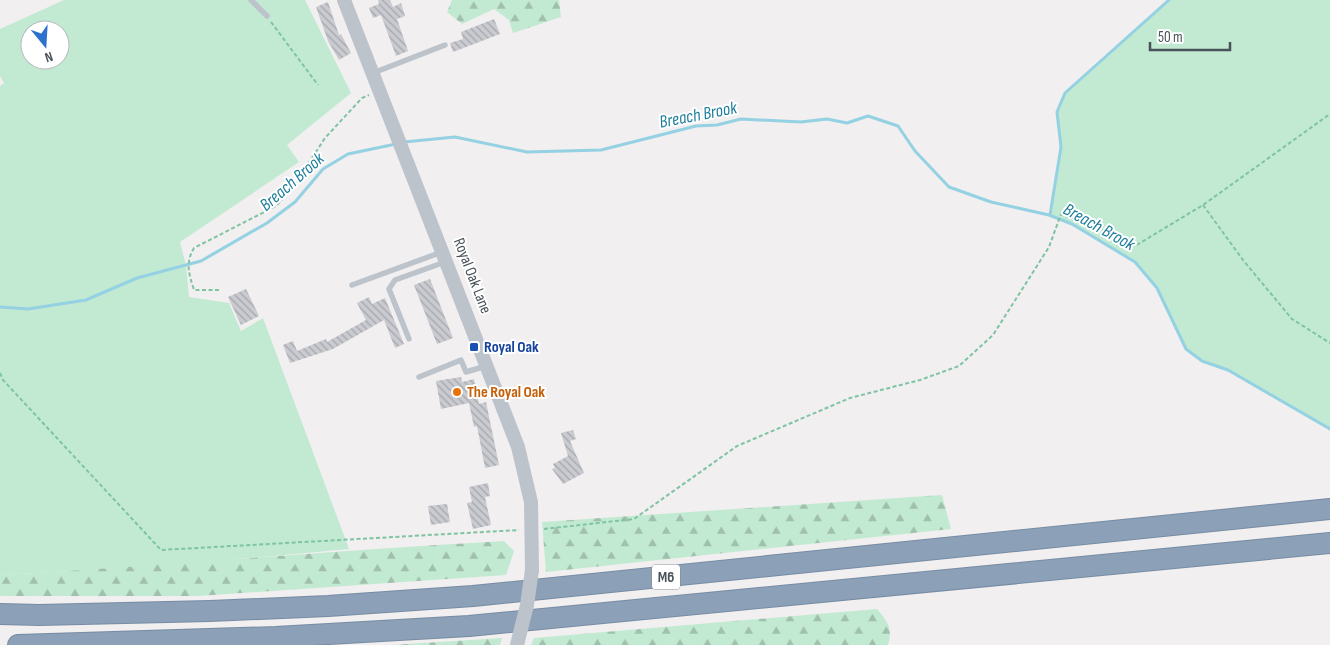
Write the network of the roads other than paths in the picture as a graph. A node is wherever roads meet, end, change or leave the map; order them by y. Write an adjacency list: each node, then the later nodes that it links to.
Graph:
1 (251, 0): 3 (lane)
2 (344, 0): 5 (street)
3 (267, 16)
4 (445, 45): 5 (lane)
5 (374, 73): 6 (street, Royal Oak Lane)
6 (446, 256): 7 (lane); 8 (lane); 9 (street, Royal Oak Lane)
7 (352, 285)
8 (408, 339)
9 (488, 366): 10 (lane); 15 (street, Royal Oak Lane, bridge)
10 (419, 377)
11 (1330, 509): 13 (highway, M6)
12 (1330, 543): 14 (highway, M6)
13 (0, 614)
14 (18, 645)
15 (517, 645)

